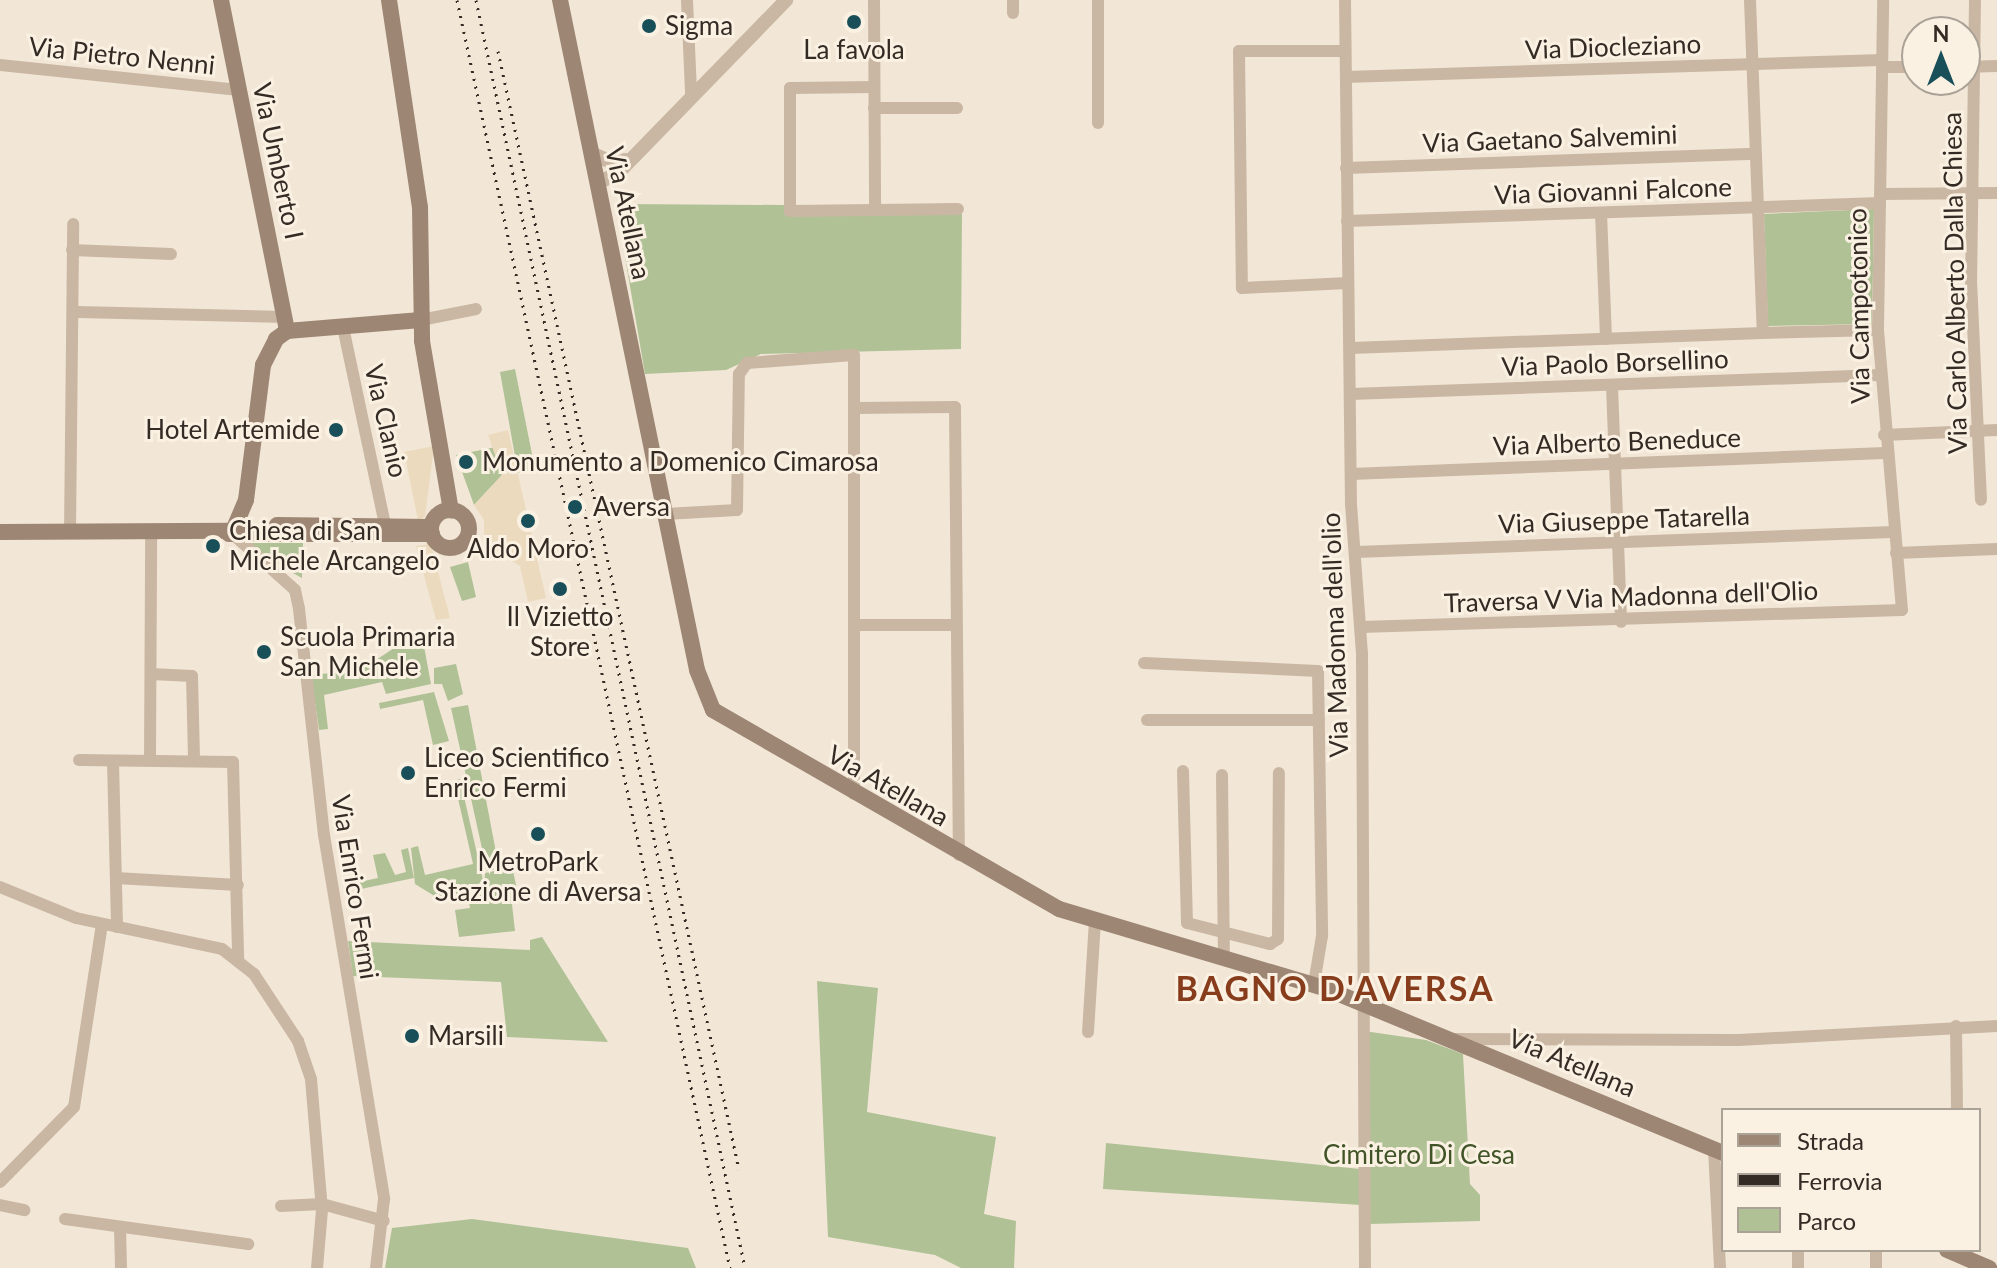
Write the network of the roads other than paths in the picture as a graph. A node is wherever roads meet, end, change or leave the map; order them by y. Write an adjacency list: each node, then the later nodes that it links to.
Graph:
1 (221, 0): 18 (main road, Via Umberto I)
2 (389, 0): 44 (main road)
3 (560, 0): 24 (main road, Via Atellana)
4 (687, 0): 19 (street)
5 (786, 0): 19 (street)
6 (874, 0): 17 (street)
7 (1098, 0): 23 (street)
8 (1345, 0): 11 (street, Via Madonna dell'olio)
9 (1750, 0): 13 (street)
10 (1883, 0): 12 (street, Via Campotonico)
11 (1345, 51): 16 (street, Via Madonna dell'olio); 41 (street)
12 (1882, 63): 13 (street, Via Diocleziano); 15 (street, Via Diocleziano); 31 (street, Via Campotonico)
13 (1752, 64): 16 (street, Via Diocleziano); 25 (street)
14 (0, 65): 18 (street, Via Pietro Nenni)
15 (1901, 65)
16 (1346, 77): 27 (street, Via Madonna dell'olio)
17 (874, 87): 21 (street); 35 (street)
18 (239, 90): 45 (main road, Via Umberto I)
19 (691, 93): 26 (street)
20 (1970, 96): 29 (street, Via Carlo Alberto Dalla Chiesa)
21 (874, 108): 22 (street); 35 (street)
22 (957, 108)
23 (1098, 123)
24 (591, 153): 26 (street); 28 (main road, Via Atellana)
25 (1756, 154): 27 (street, Via Gaetano Salvemini); 34 (street)
26 (620, 165): 28 (street); 32 (street)
27 (1346, 168): 37 (street, Via Madonna dell'olio)
28 (596, 177): 32 (main road, Via Atellana)
29 (1971, 193): 30 (street, Via Giovanni Falcone); 31 (street, Via Giovanni Falcone); 56 (street, Via Carlo Alberto Dalla Chiesa)
30 (1997, 193)
31 (1880, 198): 34 (street, Via Giovanni Falcone); 47 (street, Via Campotonico)
32 (601, 201): 63 (main road, Via Atellana)
33 (958, 209): 35 (street)
34 (1758, 209): 36 (street, Via Giovanni Falcone); 48 (street)
35 (875, 210)
36 (1601, 213): 37 (street, Via Giovanni Falcone); 49 (street)
37 (1347, 221): 41 (street, Via Madonna dell'olio)
38 (73, 224): 39 (street)
39 (72, 250): 40 (street); 69 (street)
40 (171, 254)
41 (1348, 283): 50 (street, Via Madonna dell'olio)
42 (476, 309): 44 (street)
43 (78, 312): 45 (street)
44 (421, 320): 46 (main road); 62 (main road)
45 (286, 324): 46 (main road); 66 (main road)
46 (343, 327): 64 (street, Via Clanio)
47 (1878, 330): 48 (street); 51 (street, Via Campotonico)
48 (1763, 333): 49 (street)
49 (1606, 339): 50 (street)
50 (1351, 348): 53 (street, Via Madonna dell'olio)
51 (1880, 375): 52 (street, Via Paolo Borsellino); 57 (street, Via Campotonico)
52 (1612, 386): 53 (street, Via Paolo Borsellino); 59 (street)
53 (1351, 394): 60 (street, Via Madonna dell'olio)
54 (854, 408): 63 (street); 77 (street); 78 (street)
55 (1997, 430): 56 (street)
56 (1977, 431): 57 (street); 61 (street, Via Carlo Alberto Dalla Chiesa)
57 (1884, 435): 58 (street, Via Campotonico)
58 (1885, 453): 59 (street, Via Alberto Beneduce); 70 (street, Via Campotonico)
59 (1613, 464): 60 (street, Via Alberto Beneduce); 71 (street)
60 (1351, 474): 73 (street, Via Madonna dell'olio)
61 (1981, 500)
62 (451, 511): 67 (main road); 67 (main road)
63 (665, 514): 91 (main road, Via Atellana)
64 (385, 525): 66 (main road); 67 (main road)
65 (151, 531): 66 (main road); 69 (main road); 81 (street)
66 (236, 531): 67 (main road); 116 (street, Via Enrico Fermi)
67 (431, 531)
68 (0, 532): 69 (main road)
69 (70, 532)
70 (1893, 532): 71 (street, Via Giuseppe Tatarella); 74 (street, Via Campotonico)
71 (1617, 542): 73 (street, Via Giuseppe Tatarella); 76 (street)
72 (1997, 549): 74 (street)
73 (1356, 552): 79 (street, Via Madonna dell'olio)
74 (1896, 553): 75 (street, Via Campotonico)
75 (1902, 610): 76 (street, Traversa V Via Madonna dell'Olio)
76 (1621, 622): 79 (street, Traversa V Via Madonna dell'Olio)
77 (854, 625): 78 (street); 91 (street)
78 (957, 625): 92 (street)
79 (1361, 627): 103 (street, Via Madonna dell'olio)
80 (1144, 663): 83 (street)
81 (151, 674): 84 (street); 86 (street)
82 (1147, 720): 83 (street)
83 (1319, 720): 102 (street)
84 (150, 758): 86 (street); 87 (street)
85 (79, 760): 87 (street)
86 (194, 760): 94 (street)
87 (113, 761): 93 (street)
88 (1183, 771): 99 (street)
89 (1279, 773): 99 (street)
90 (1222, 775): 99 (street)
91 (854, 794): 92 (main road, Via Atellana)
92 (959, 855): 96 (main road, Via Atellana)
93 (116, 878): 94 (street); 98 (street)
94 (238, 885): 101 (street)
95 (0, 887): 97 (street)
96 (1095, 920): 100 (main road, Via Atellana); 106 (street)
97 (102, 924): 98 (street); 110 (street)
98 (117, 927): 101 (street)
99 (1224, 933): 100 (street)
100 (1224, 957): 102 (main road, Via Atellana)
101 (238, 958): 111 (street)
102 (1314, 984): 103 (main road, Via Atellana)
103 (1362, 1003): 107 (main road, Via Atellana); 123 (street, Via Madonna dell'olio)
104 (1956, 1026): 105 (street); 107 (street); 108 (street)
105 (1997, 1026)
106 (1088, 1032)
107 (1454, 1039): 109 (main road, Via Atellana)
108 (1957, 1108)
109 (1718, 1151): 124 (street)
110 (0, 1182)
111 (322, 1204): 113 (street); 116 (street); 121 (street)
112 (0, 1205): 114 (street)
113 (281, 1206)
114 (24, 1210)
115 (65, 1219): 117 (street)
116 (384, 1221): 122 (street, Via Enrico Fermi)
117 (120, 1227): 118 (street); 120 (street)
118 (248, 1244)
119 (1955, 1252): 125 (main road)
120 (121, 1268)
121 (317, 1268)
122 (376, 1268)
123 (1365, 1268)
124 (1720, 1268)
125 (1989, 1268)

